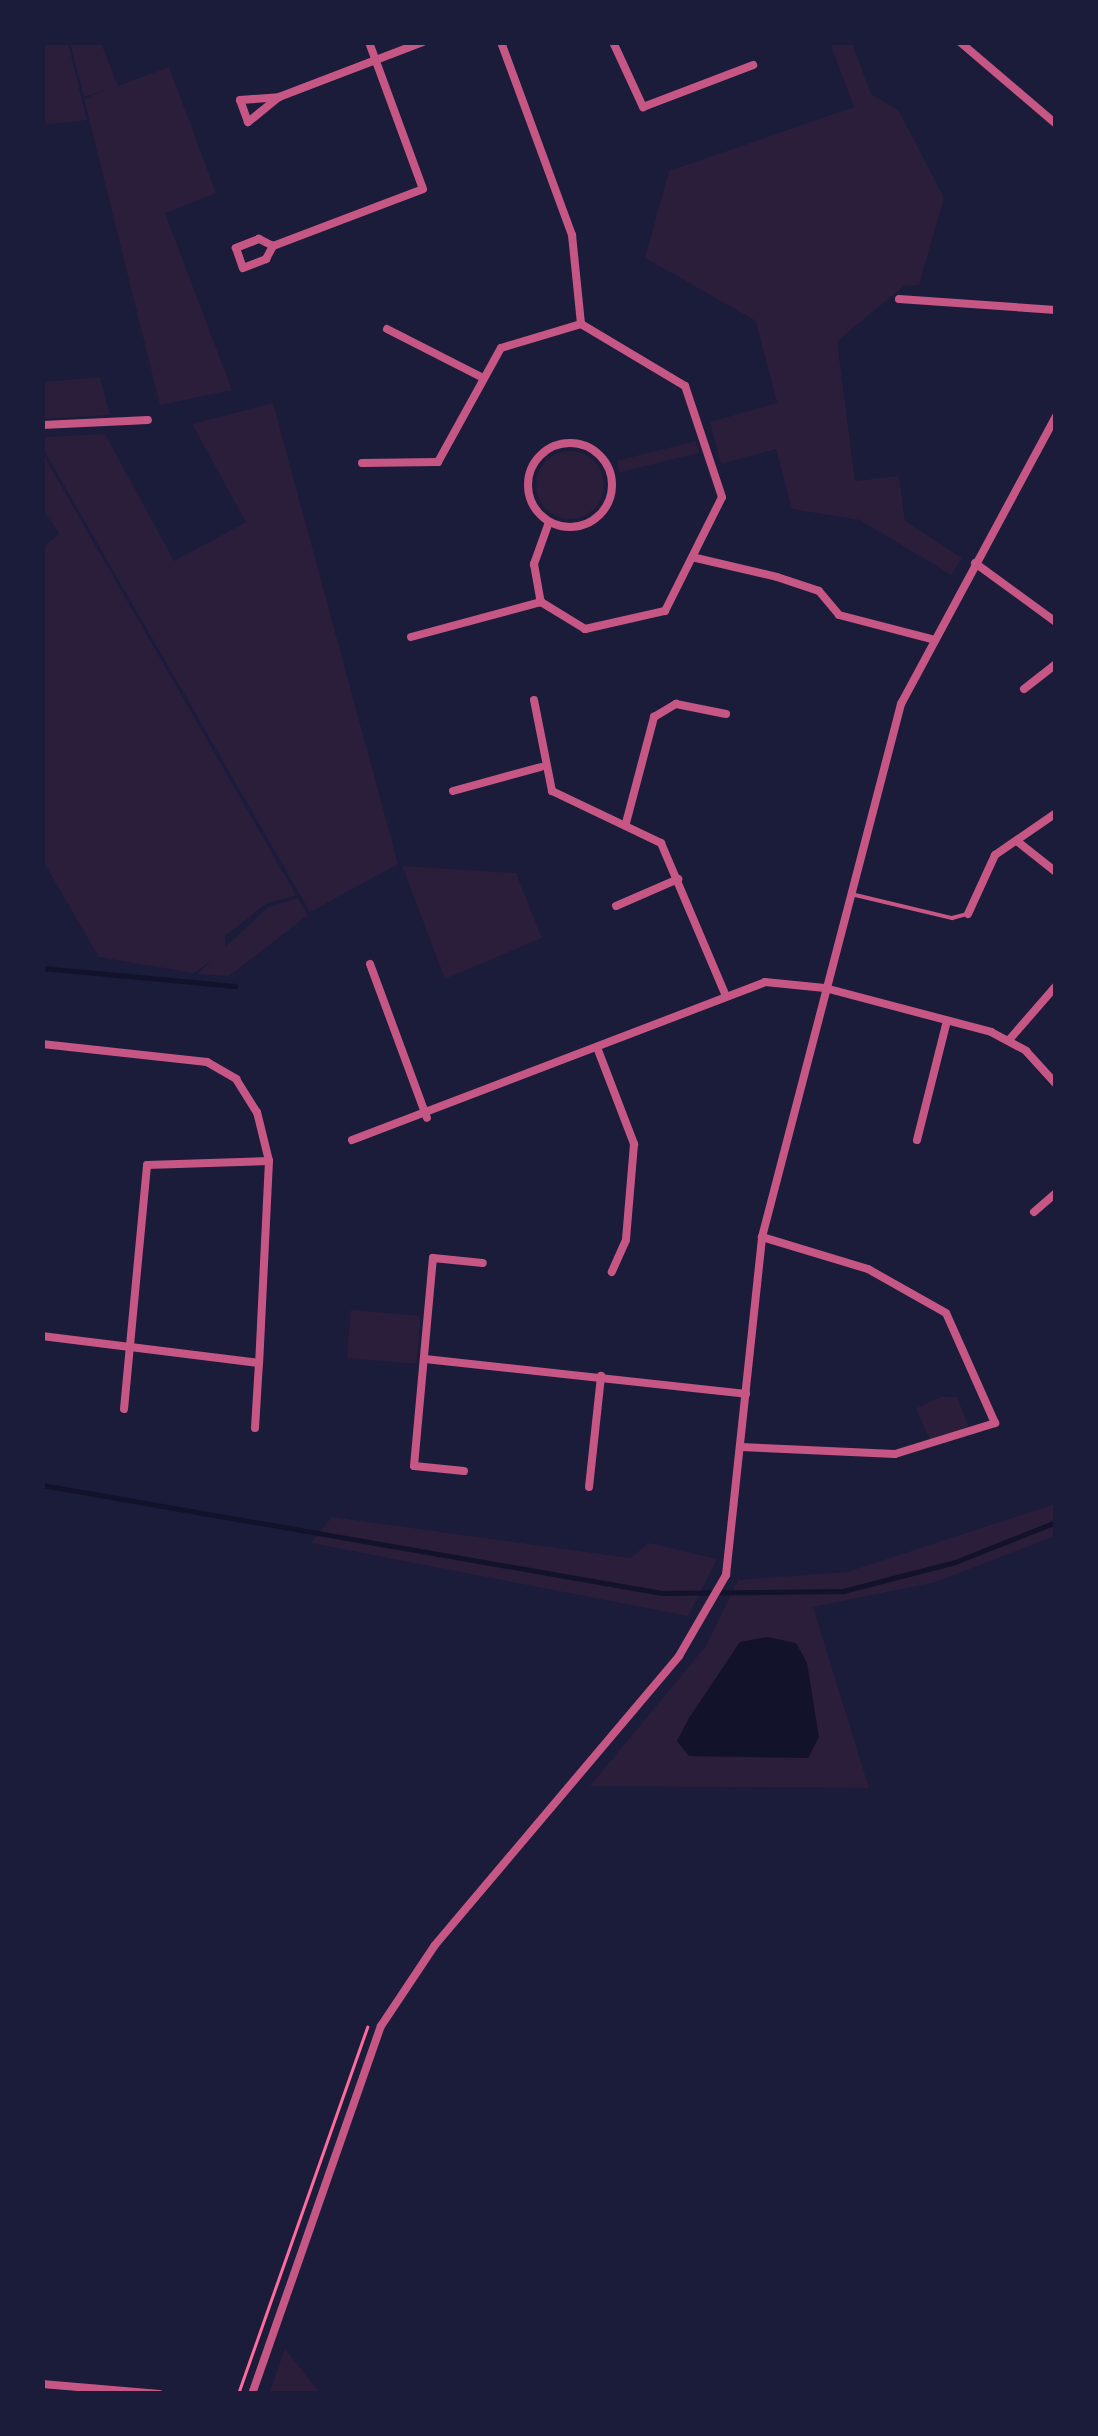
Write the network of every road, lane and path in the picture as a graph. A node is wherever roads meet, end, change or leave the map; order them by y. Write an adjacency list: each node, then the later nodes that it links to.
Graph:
1 (368, 42): 6 (street)
2 (423, 42): 6 (street)
3 (501, 42): 13 (street)
4 (614, 42): 7 (street)
5 (960, 42): 9 (street)
6 (376, 60): 8 (street); 10 (street)
7 (753, 65)
8 (279, 97): 8 (street)
9 (1056, 124)
10 (272, 246): 10 (street)
11 (899, 299): 12 (street)
12 (1056, 310)
13 (581, 324): 15 (street); 21 (street)
14 (386, 329): 15 (street)
15 (484, 378): 19 (street)
16 (1056, 416): 22 (street)
17 (148, 420): 18 (street)
18 (42, 425)
19 (362, 464)
20 (549, 522): 20 (street); 23 (street)
21 (696, 558): 23 (street); 26 (street)
22 (975, 563): 24 (street); 26 (street)
23 (541, 602): 25 (street)
24 (1056, 622)
25 (411, 636)
26 (931, 639): 38 (street)
27 (1056, 664): 28 (street)
28 (1024, 689)
29 (534, 700): 31 (street)
30 (726, 714): 34 (street)
31 (541, 767): 32 (street); 34 (street)
32 (453, 791)
33 (1056, 814): 35 (street)
34 (626, 823): 37 (street)
35 (1018, 842): 36 (street); 40 (street)
36 (1056, 872)
37 (678, 879): 39 (street); 44 (street)
38 (851, 894): 40 (lane); 43 (street)
39 (616, 906)
40 (968, 914)
41 (370, 964): 50 (street)
42 (1056, 986): 46 (street)
43 (825, 988): 44 (street); 45 (street); 56 (street)
44 (726, 994): 48 (street)
45 (947, 1021): 46 (street); 52 (street)
46 (1009, 1040): 49 (street)
47 (42, 1044): 53 (street)
48 (598, 1050): 50 (street); 58 (street)
49 (1056, 1084)
50 (426, 1118): 51 (street)
51 (352, 1140)
52 (917, 1140)
53 (268, 1161): 60 (street); 62 (street)
54 (1056, 1193): 55 (street)
55 (1034, 1212)
56 (762, 1238): 64 (street); 67 (street)
57 (483, 1264): 61 (street)
58 (612, 1272)
59 (42, 1336): 60 (street)
60 (130, 1349): 62 (street); 65 (street)
61 (425, 1359): 63 (street); 68 (street)
62 (259, 1363): 66 (street)
63 (601, 1376): 64 (street); 69 (street)
64 (746, 1394): 67 (street)
65 (124, 1409)
66 (255, 1428)
67 (741, 1447): 74 (street)
68 (464, 1471)
69 (589, 1487)
70 (374, 2013): 73 (path)
71 (42, 2384): 72 (street)
72 (160, 2394)
73 (238, 2394)
74 (252, 2394)

